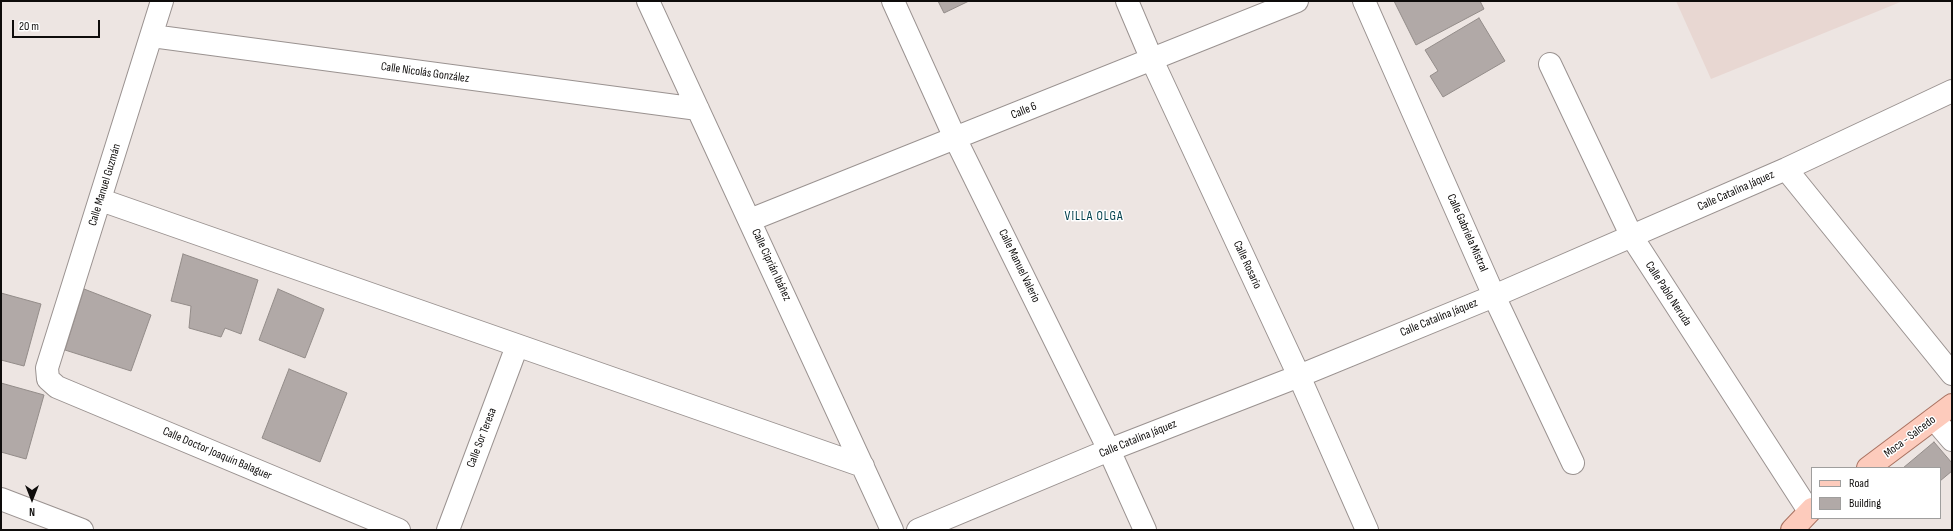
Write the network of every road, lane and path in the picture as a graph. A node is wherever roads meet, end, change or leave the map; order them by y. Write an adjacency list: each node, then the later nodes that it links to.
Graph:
1 (162, 1): 7 (street, Calle Manuel Guzmán)
2 (648, 1): 11 (street, Calle Ciprián Ibáñez)
3 (893, 1): 12 (street, Calle Manuel Valerio)
4 (1127, 1): 8 (street, Calle Rosario)
5 (1297, 1): 8 (street, Calle 6)
6 (1364, 1): 17 (street, Calle Gabriela Mistral)
7 (152, 36): 11 (street, Calle Nicolás González); 14 (street, Calle Manuel Guzmán)
8 (1152, 60): 12 (street, Calle 6); 21 (street, Calle Rosario)
9 (1550, 64): 16 (street, Calle Pablo Neruda)
10 (1952, 90): 13 (street, Calle Catalina Jáquez)
11 (698, 109): 15 (street, Calle Ciprián Ibáñez)
12 (956, 138): 15 (street, Calle 6); 25 (street, Calle Manuel Valerio)
13 (1786, 169): 16 (street, Calle Catalina Jáquez); 20 (street)
14 (101, 200): 18 (street); 19 (street, Calle Manuel Guzmán)
15 (750, 220): 27 (street, Calle Ciprián Ibáñez)
16 (1632, 237): 17 (street, Calle Catalina Jáquez); 30 (street, Calle Pablo Neruda)
17 (1494, 296): 21 (street, Calle Catalina Jáquez); 26 (street, Calle Gabriela Mistral)
18 (517, 346): 27 (street); 33 (street, Calle Sor Teresa)
19 (47, 368): 32 (street, Calle Doctor Joaquín Balaguer)
20 (1952, 374)
21 (1299, 376): 25 (street, Calle Catalina Jáquez); 37 (street, Calle Rosario)
22 (1952, 405): 23 (main road, Moca - Salcedo)
23 (1934, 419): 24 (street); 28 (main road, Moca - Salcedo)
24 (1952, 440)
25 (1110, 450): 35 (street, Calle Catalina Jáquez); 36 (street, Calle Manuel Valerio)
26 (1573, 463)
27 (863, 466): 34 (street, Calle Ciprián Ibáñez)
28 (1869, 467)
29 (1, 499): 31 (street)
30 (1811, 510): 38 (main road)
31 (82, 530)
32 (399, 530)
33 (448, 530)
34 (892, 530)
35 (918, 530)
36 (1145, 530)
37 (1367, 530)
38 (1792, 530)

